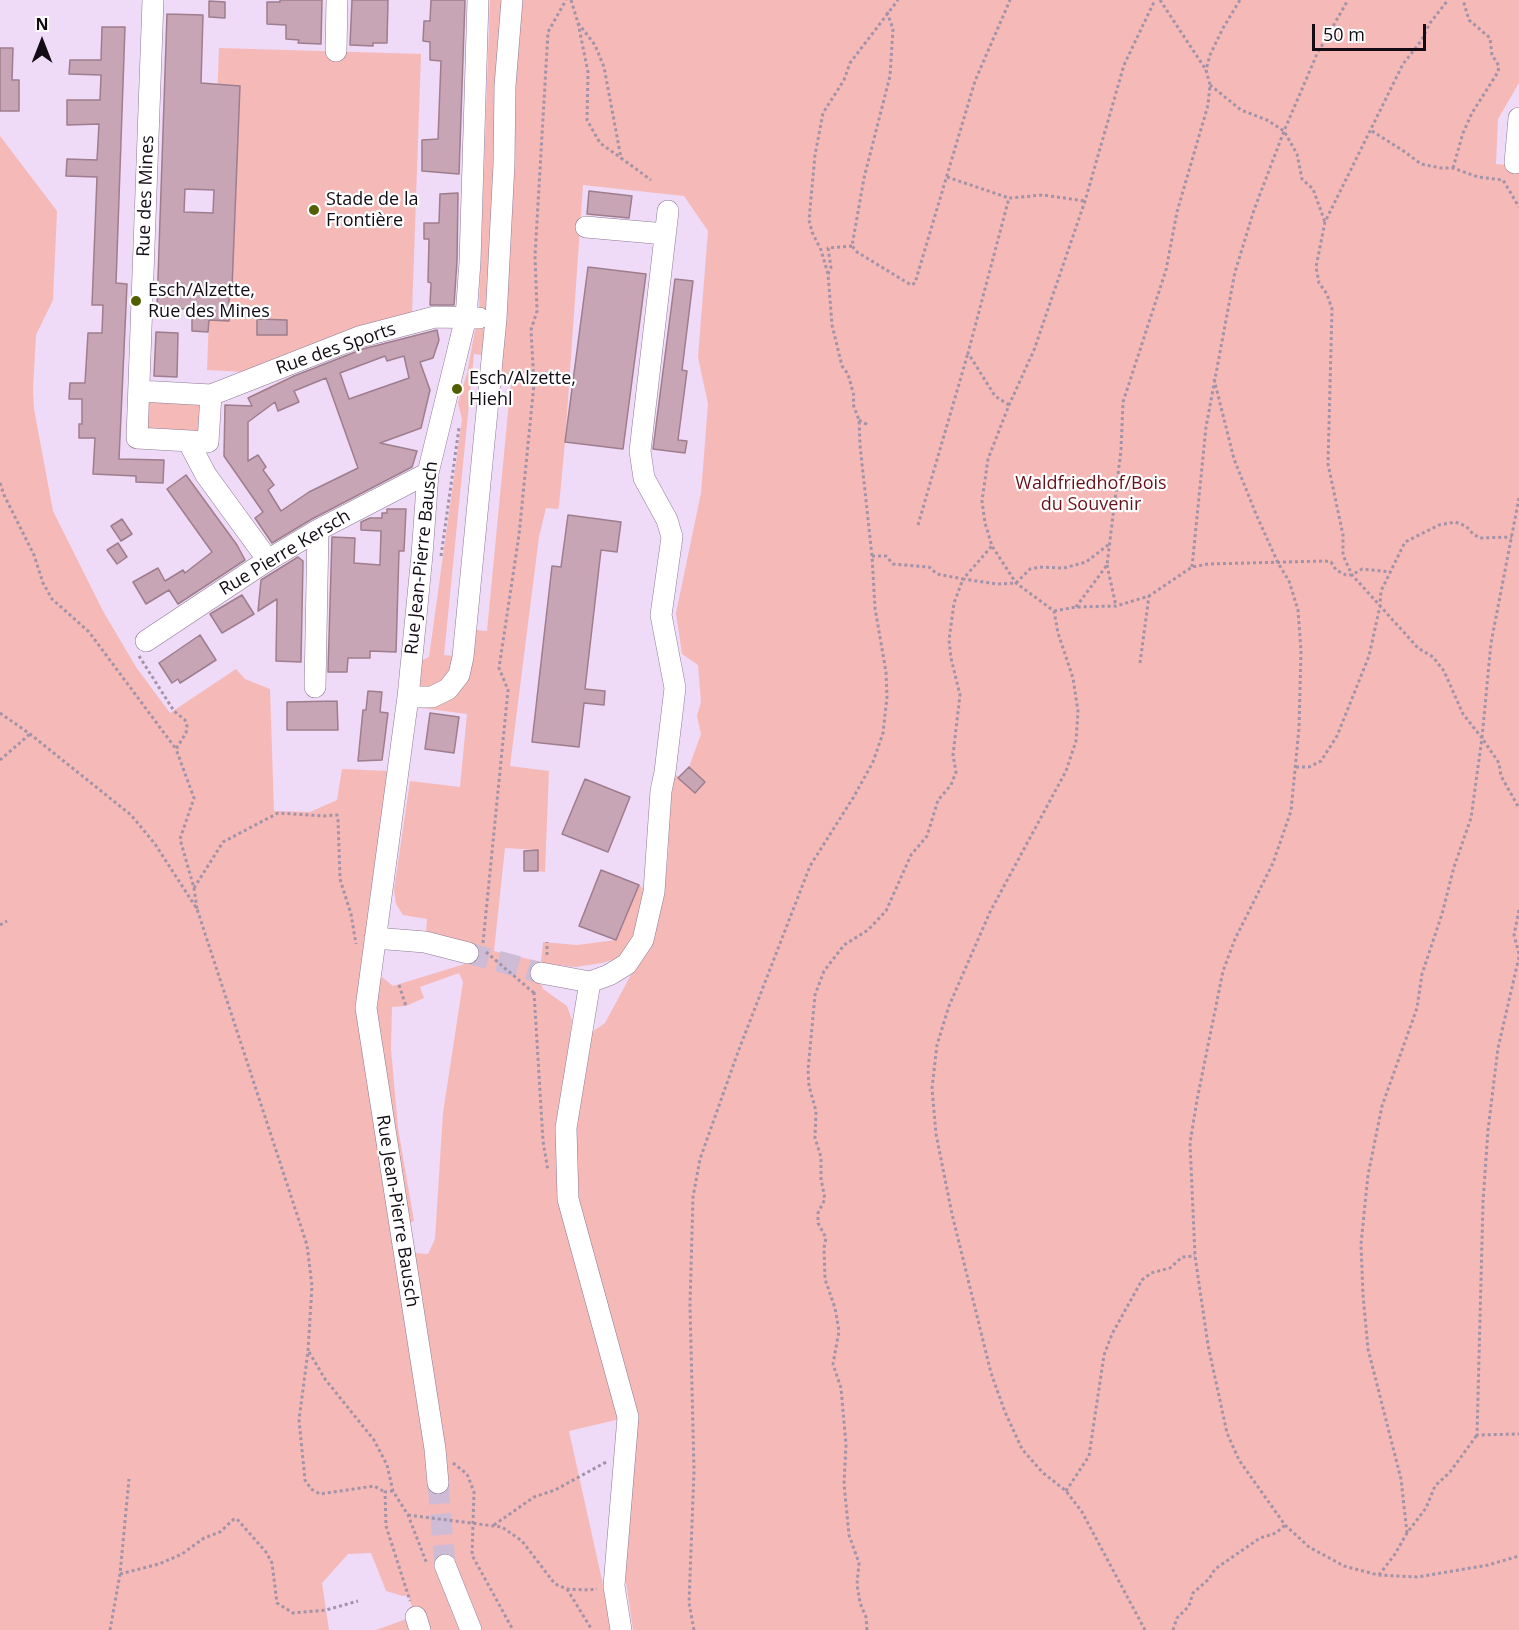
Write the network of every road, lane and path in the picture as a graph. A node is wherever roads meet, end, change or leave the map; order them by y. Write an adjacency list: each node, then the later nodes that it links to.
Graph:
1 (153, 0): 41 (street, Rue des Mines)
2 (338, 0): 17 (street)
3 (478, 0): 37 (street, Rue Jean-Pierre Bausch)
4 (512, 0): 38 (street)
5 (566, 0): 89 (path)
6 (571, 0): 16 (path)
7 (898, 0): 15 (path)
8 (1010, 0): 26 (path)
9 (1155, 0): 29 (path)
10 (1160, 0): 18 (path)
11 (1240, 0): 18 (path)
12 (1348, 0): 21 (path)
13 (1448, 0): 22 (path)
14 (1463, 0): 25 (path)
15 (887, 12): 35 (path); 36 (path)
16 (578, 23): 23 (path); 23 (path)
17 (336, 51)
18 (1206, 70): 19 (path)
19 (1210, 85): 21 (path); 53 (path)
20 (1519, 118): 24 (street)
21 (1284, 131): 32 (path); 40 (path)
22 (1372, 131): 25 (path); 32 (path)
23 (621, 158): 27 (path)
24 (1515, 163)
25 (1453, 168): 30 (path)
26 (947, 177): 28 (path); 35 (path)
27 (651, 180)
28 (1009, 198): 29 (path); 39 (path)
29 (1085, 201): 43 (path)
30 (1519, 207)
31 (668, 211): 34 (street)
32 (1325, 222): 61 (path)
33 (586, 227): 34 (street)
34 (665, 234): 90 (street)
35 (852, 246): 36 (path)
36 (828, 274): 44 (path)
37 (466, 317): 38 (street, Rue des Sports); 42 (street, Rue des Sports); 47 (street, Rue Jean-Pierre Bausch)
38 (496, 319): 72 (street)
39 (968, 352): 43 (path); 50 (path)
40 (1214, 379): 57 (path); 59 (path)
41 (139, 392): 42 (street); 46 (street, Rue des Mines)
42 (211, 395): 46 (street)
43 (1009, 405): 54 (path)
44 (859, 420): 45 (path); 55 (path)
45 (868, 425)
46 (189, 441): 56 (street)
47 (428, 473): 51 (street, Rue Pierre Kersch); 72 (street, Rue Jean-Pierre Bausch)
48 (0, 483): 76 (path)
49 (1519, 498): 52 (path)
50 (918, 525)
51 (318, 530): 56 (street, Rue Pierre Kersch); 71 (street)
52 (1512, 537): 60 (path); 75 (path)
53 (1108, 545): 58 (path); 63 (path)
54 (992, 546): 62 (path); 63 (path)
55 (872, 556): 62 (path); 122 (path)
56 (268, 560): 69 (street, Rue Pierre Kersch)
57 (1278, 563): 59 (path); 61 (path); 78 (path)
58 (1107, 565): 65 (path); 67 (path)
59 (1192, 567): 64 (path)
60 (1391, 572): 61 (path); 66 (path)
61 (1352, 574): 66 (path)
62 (963, 579): 63 (path); 123 (path)
63 (1016, 583): 68 (path)
64 (1149, 596): 65 (path); 70 (path)
65 (1116, 606): 67 (path)
66 (1380, 606): 75 (path); 78 (path)
67 (1076, 607): 68 (path)
68 (1054, 611): 103 (path)
69 (146, 641): 76 (path)
70 (1140, 663)
71 (315, 687)
72 (408, 697): 86 (street, Rue Jean-Pierre Bausch)
73 (0, 713): 74 (path)
74 (30, 734): 77 (path); 81 (path)
75 (1482, 738): 79 (path); 108 (path)
76 (176, 748): 80 (path)
77 (0, 760)
78 (1296, 767): 94 (path)
79 (1519, 808)
80 (194, 888): 81 (path); 86 (path)
81 (197, 909): 95 (path)
82 (1519, 910): 88 (path)
83 (7, 921): 84 (path)
84 (0, 925)
85 (547, 942): 89 (path)
86 (374, 947): 87 (street); 98 (street, Rue Jean-Pierre Bausch)
87 (468, 953)
88 (1519, 955): 97 (path)
89 (539, 978): 90 (street); 93 (path)
90 (590, 982): 99 (street)
91 (399, 985): 92 (path)
92 (406, 1006)
93 (549, 1176)
94 (1195, 1256): 103 (path); 106 (path)
95 (308, 1351): 102 (path); 104 (path)
96 (1519, 1434): 97 (path)
97 (1477, 1435): 108 (path)
98 (435, 1449): 101 (street, Rue Jean-Pierre Bausch); 105 (path)
99 (625, 1451): 107 (path); 113 (street)
100 (129, 1479): 111 (path)
101 (438, 1483)
102 (393, 1491): 104 (path); 105 (path)
103 (1066, 1491): 124 (path)
104 (385, 1492): 116 (path)
105 (472, 1522): 107 (path); 119 (path)
106 (1285, 1525): 112 (path); 125 (path)
107 (492, 1526): 114 (path)
108 (1407, 1533): 112 (path)
109 (1519, 1556): 112 (path)
110 (445, 1565): 118 (street)
111 (120, 1574): 115 (path); 117 (path)
112 (1378, 1575)
113 (614, 1586): 114 (path); 121 (street)
114 (567, 1589): 120 (path)
115 (358, 1601)
116 (418, 1623)
117 (110, 1630)
118 (471, 1630)
119 (513, 1630)
120 (592, 1630)
121 (621, 1630)
122 (694, 1630)
123 (867, 1630)
124 (1144, 1630)
125 (1173, 1630)

